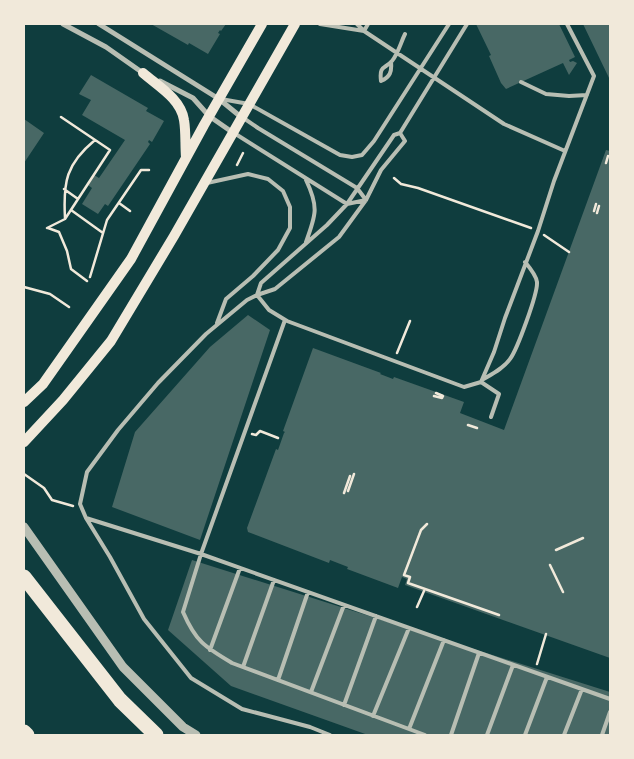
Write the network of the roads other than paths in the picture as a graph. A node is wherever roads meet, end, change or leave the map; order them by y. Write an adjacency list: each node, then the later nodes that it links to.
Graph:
1 (63, 24): 16 (street)
2 (99, 24): 20 (street)
3 (262, 24): 20 (main road)
4 (295, 24): 21 (main road)
5 (320, 24): 11 (lane)
6 (357, 24): 11 (lane)
7 (368, 24): 11 (lane)
8 (449, 24): 15 (lane)
9 (467, 24): 17 (lane)
10 (567, 24): 19 (lane)
11 (364, 31): 13 (lane)
12 (405, 34): 13 (lane)
13 (396, 53): 14 (lane); 15 (lane)
14 (391, 62): 14 (lane)
15 (420, 68): 17 (lane); 21 (lane)
16 (143, 73): 22 (street); 27 (main road)
17 (434, 78): 25 (lane); 26 (lane)
18 (521, 82): 19 (lane)
19 (587, 95): 26 (lane)
20 (219, 99): 21 (lane); 22 (main road); 23 (street)
21 (248, 104): 23 (main road)
22 (210, 116): 24 (street); 27 (main road)
23 (241, 117): 24 (main road); 30 (lane)
24 (232, 132): 28 (lane); 29 (main road)
25 (400, 133): 30 (lane); 31 (lane)
26 (566, 151): 34 (lane)
27 (186, 158): 39 (main road)
28 (306, 180): 32 (lane); 33 (lane)
29 (202, 184): 37 (lane); 41 (main road)
30 (357, 188): 31 (lane); 32 (lane)
31 (366, 200): 32 (lane); 35 (lane)
32 (347, 204): 33 (lane)
33 (305, 244): 35 (lane)
34 (525, 262): 38 (lane); 38 (lane)
35 (257, 295): 36 (lane); 37 (lane)
36 (285, 320): 38 (lane); 44 (lane)
37 (217, 324): 42 (lane)
38 (482, 381): 40 (lane)
39 (24, 402)
40 (491, 417)
41 (24, 442)
42 (86, 518): 44 (lane); 70 (lane)
43 (24, 527): 69 (street)
44 (202, 554): 45 (lane); 53 (lane)
45 (240, 568): 47 (lane); 53 (lane)
46 (24, 576): 68 (highway)
47 (274, 580): 48 (lane); 56 (lane)
48 (308, 592): 49 (lane); 58 (lane)
49 (344, 605): 50 (lane); 60 (lane)
50 (376, 616): 51 (lane); 62 (lane)
51 (409, 628): 52 (lane); 64 (lane)
52 (444, 640): 54 (lane); 65 (lane)
53 (210, 650): 56 (lane)
54 (478, 652): 55 (lane); 72 (lane)
55 (513, 665): 57 (lane); 73 (lane)
56 (243, 667): 58 (lane)
57 (547, 677): 59 (lane); 74 (lane)
58 (278, 680): 60 (lane)
59 (582, 689): 61 (lane); 75 (lane)
60 (311, 692): 62 (lane)
61 (610, 699)
62 (344, 705): 64 (lane)
63 (610, 712): 76 (lane)
64 (373, 716): 65 (lane)
65 (409, 729): 71 (lane)
66 (24, 732): 67 (highway)
67 (27, 735)
68 (156, 735)
69 (196, 735)
70 (330, 735)
71 (425, 735)
72 (451, 735)
73 (487, 735)
74 (525, 735)
75 (564, 735)
76 (602, 735)

